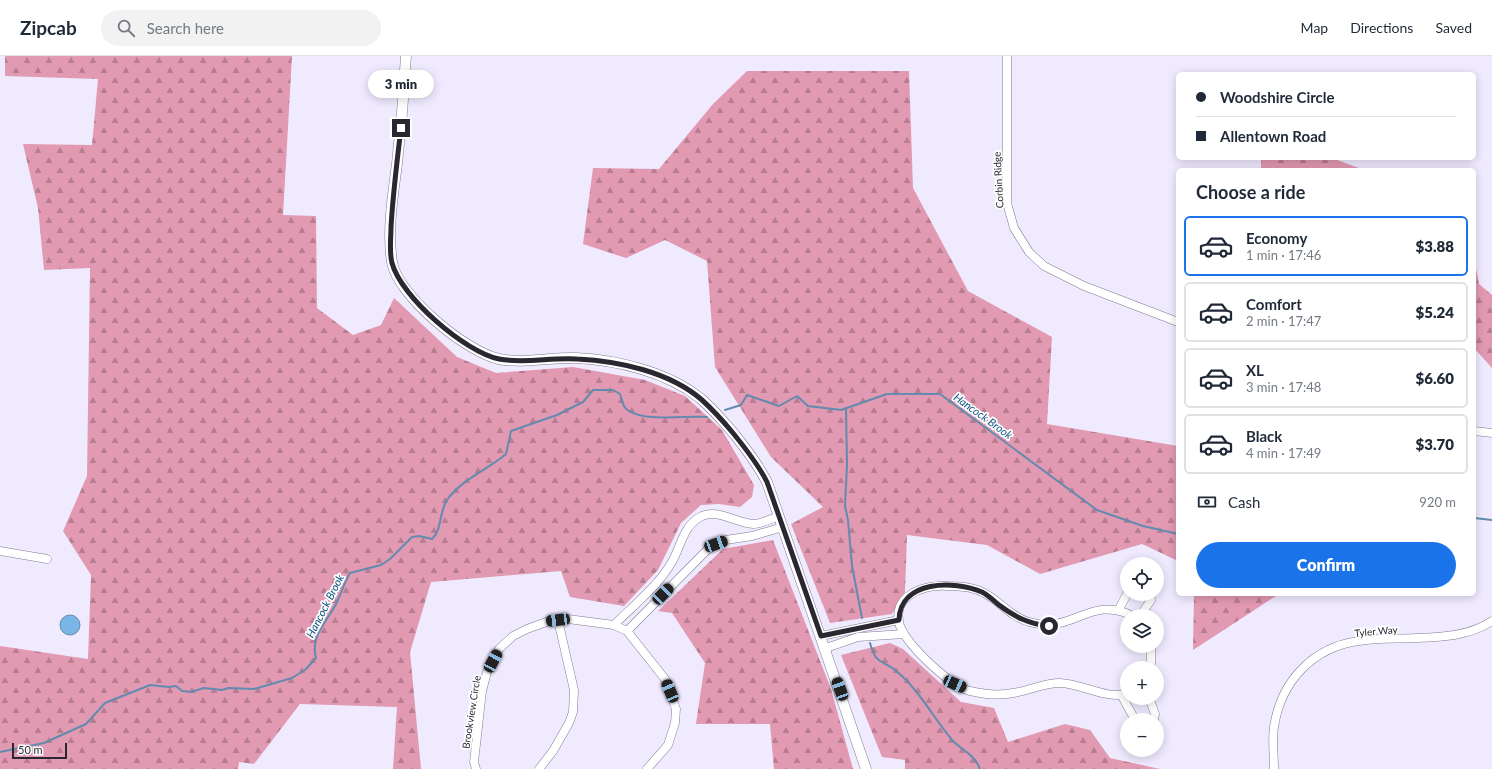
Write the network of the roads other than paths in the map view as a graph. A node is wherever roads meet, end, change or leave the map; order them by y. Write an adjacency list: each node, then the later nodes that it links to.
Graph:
1 (406, 56): 6 (street)
2 (1007, 56): 3 (street, Corbin Ridge)
3 (1176, 321)
4 (1476, 431): 5 (street)
5 (1492, 433)
6 (779, 516): 7 (street); 15 (street)
7 (783, 527): 16 (street); 18 (street)
8 (0, 551): 9 (street)
9 (47, 559)
10 (1123, 601): 11 (street)
11 (1119, 609): 13 (street)
12 (558, 620): 15 (street, Brookview Circle); 21 (street, Brookview Circle); 22 (street)
13 (899, 620): 17 (street); 18 (street)
14 (1492, 621): 25 (street, Tyler Way)
15 (614, 625): 16 (street, Brookview Circle)
16 (627, 632): 23 (street, Brookview Circle)
17 (904, 634): 19 (street); 20 (street)
18 (821, 636): 19 (street)
19 (826, 648): 24 (street)
20 (1120, 695)
21 (476, 769)
22 (539, 769)
23 (648, 769)
24 (866, 769)
25 (1274, 769)

